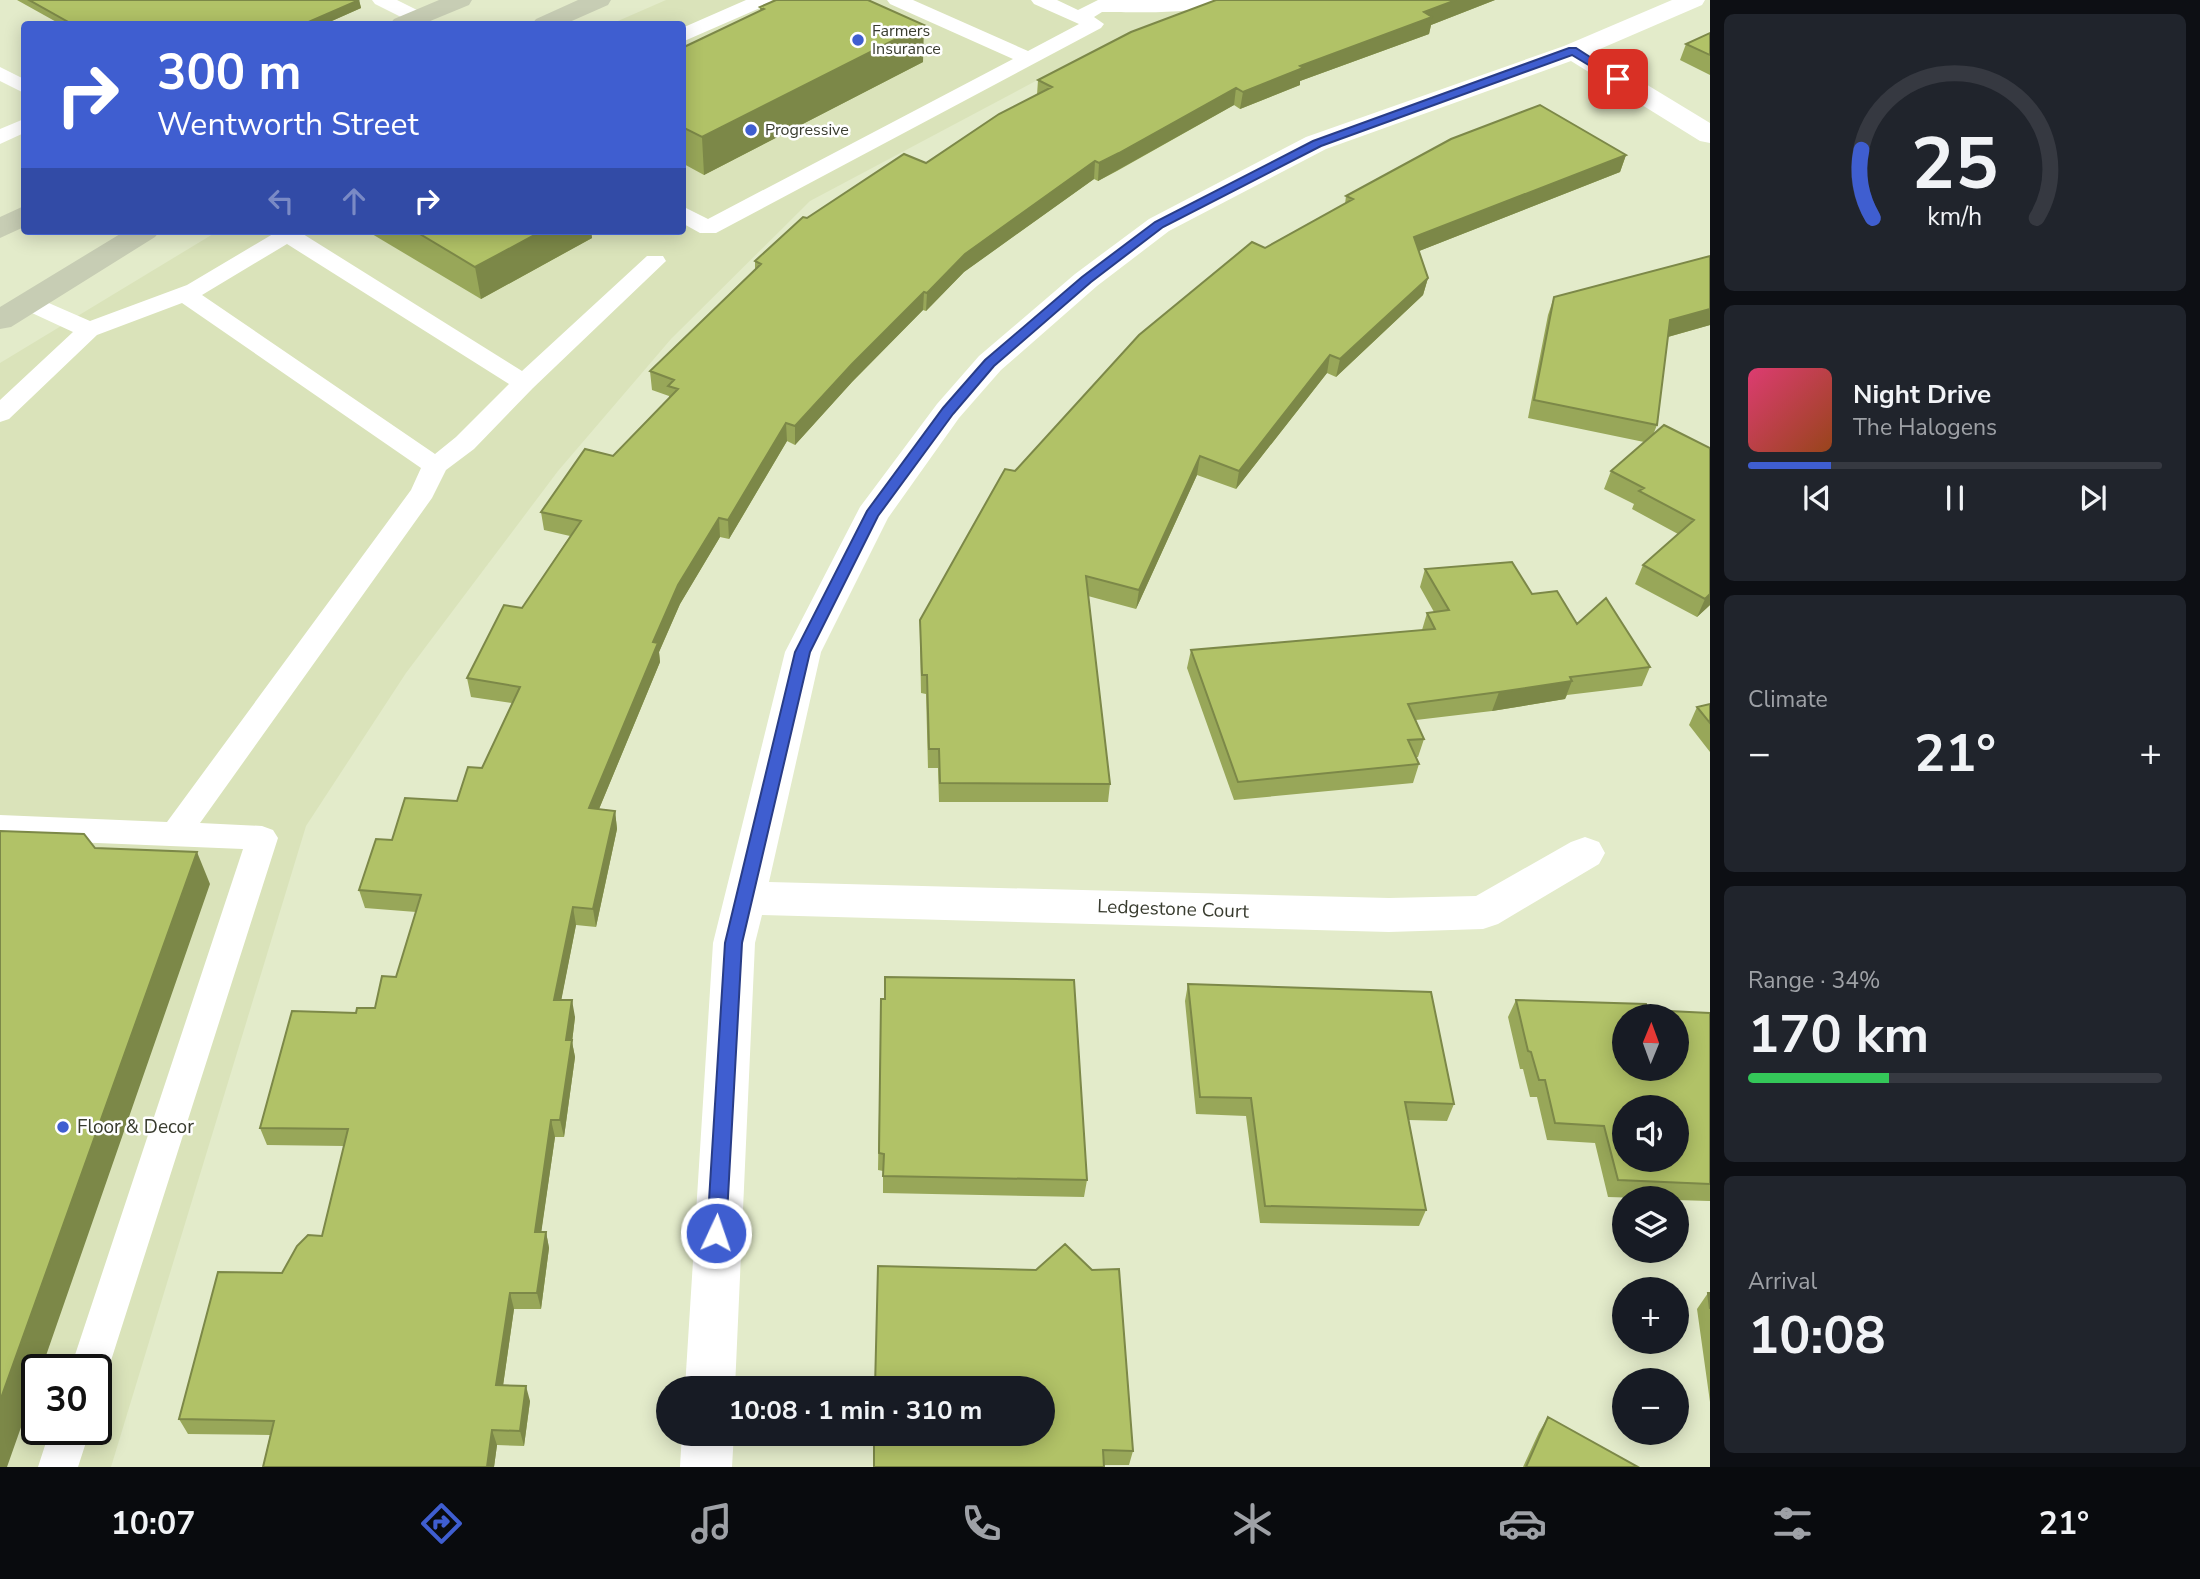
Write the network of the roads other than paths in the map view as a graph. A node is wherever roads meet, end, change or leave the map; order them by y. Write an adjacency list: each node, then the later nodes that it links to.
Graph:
1 (382, 0): 10 (lane)
2 (460, 0): 10 (main road)
3 (599, 0): 11 (main road)
4 (762, 0): 12 (lane)
5 (897, 0): 14 (lane)
6 (1041, 0): 9 (lane)
7 (1206, 0): 9 (lane)
8 (1693, 0): 13 (street)
9 (1080, 17): 14 (lane)
10 (410, 21)
11 (552, 21)
12 (686, 34)
13 (1573, 51): 18 (street); 37 (street)
14 (1028, 58): 20 (lane)
15 (0, 73): 16 (lane)
16 (21, 85)
17 (21, 127): 19 (lane)
18 (1710, 135)
19 (0, 138)
20 (686, 216)
21 (21, 217): 22 (main road)
22 (0, 229)
23 (137, 235): 28 (main road)
24 (288, 235): 27 (lane)
25 (294, 235): 31 (lane)
26 (655, 261): 31 (lane)
27 (185, 294): 30 (lane); 33 (lane)
28 (14, 296): 29 (main road); 30 (lane)
29 (0, 320)
30 (89, 330): 32 (lane)
31 (524, 383): 33 (lane)
32 (0, 414)
33 (435, 466): 35 (lane)
34 (0, 828): 35 (lane)
35 (175, 835): 38 (lane)
36 (1585, 853): 37 (street, Ledgestone Court)
37 (745, 898): 39 (street)
38 (94, 1354)
39 (711, 1376)
40 (65, 1445): 42 (lane)
41 (707, 1446): 43 (street)
42 (58, 1467)
43 (706, 1467)

